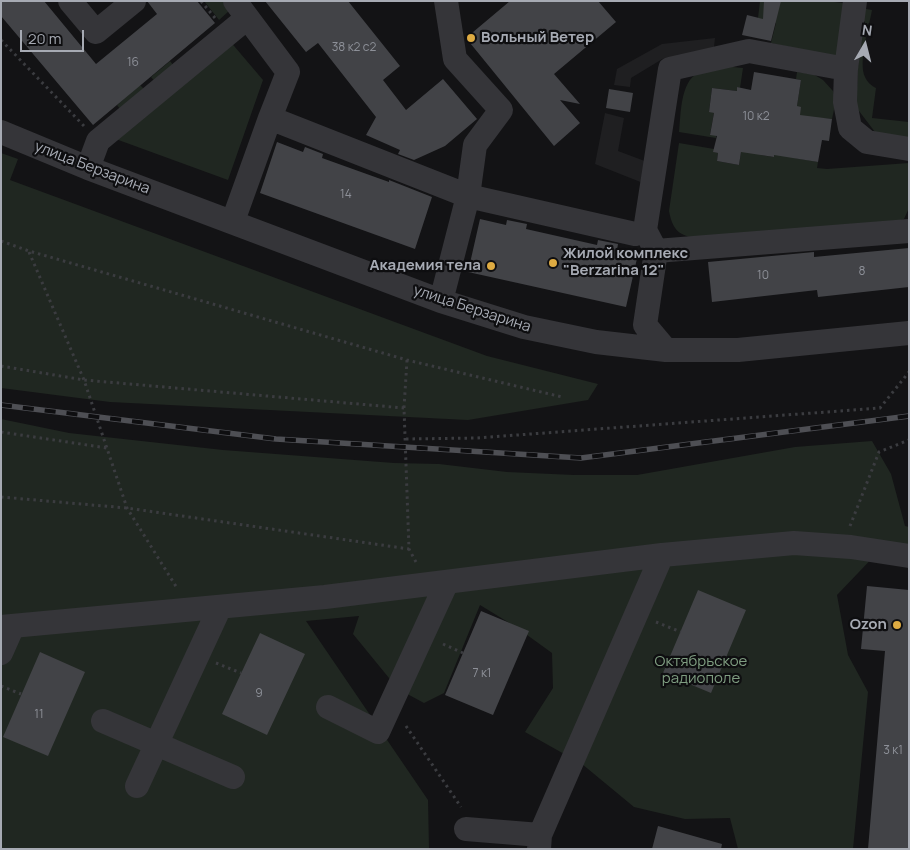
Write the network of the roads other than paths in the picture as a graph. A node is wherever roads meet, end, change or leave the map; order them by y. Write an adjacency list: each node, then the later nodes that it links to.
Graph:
1 (70, 1): 2 (street)
2 (134, 1)
3 (446, 1): 11 (street)
4 (855, 1): 6 (street)
5 (241, 10): 7 (street); 10 (street)
6 (846, 69): 9 (street); 13 (street)
7 (270, 118): 11 (street); 12 (street)
8 (1, 132): 10 (street, улица Берзарина)
9 (909, 149)
10 (88, 168): 12 (street, улица Берзарина)
11 (468, 196): 13 (street); 16 (street)
12 (233, 221): 16 (street, улица Берзарина)
13 (645, 230): 15 (street)
14 (909, 231): 15 (street)
15 (656, 251): 18 (street)
16 (441, 301): 18 (street, улица Берзарина)
17 (909, 333): 18 (street, улица Берзарина)
18 (666, 350)
19 (662, 555): 20 (street); 21 (street); 31 (street)
20 (909, 556)
21 (438, 583): 22 (street); 25 (street)
22 (220, 607): 23 (street); 27 (street)
23 (7, 627): 24 (street)
24 (1, 653)
25 (328, 707)
26 (103, 721): 27 (street)
27 (156, 744): 28 (street); 29 (street)
28 (233, 777)
29 (138, 786)
30 (466, 829): 31 (street)
31 (540, 842)

